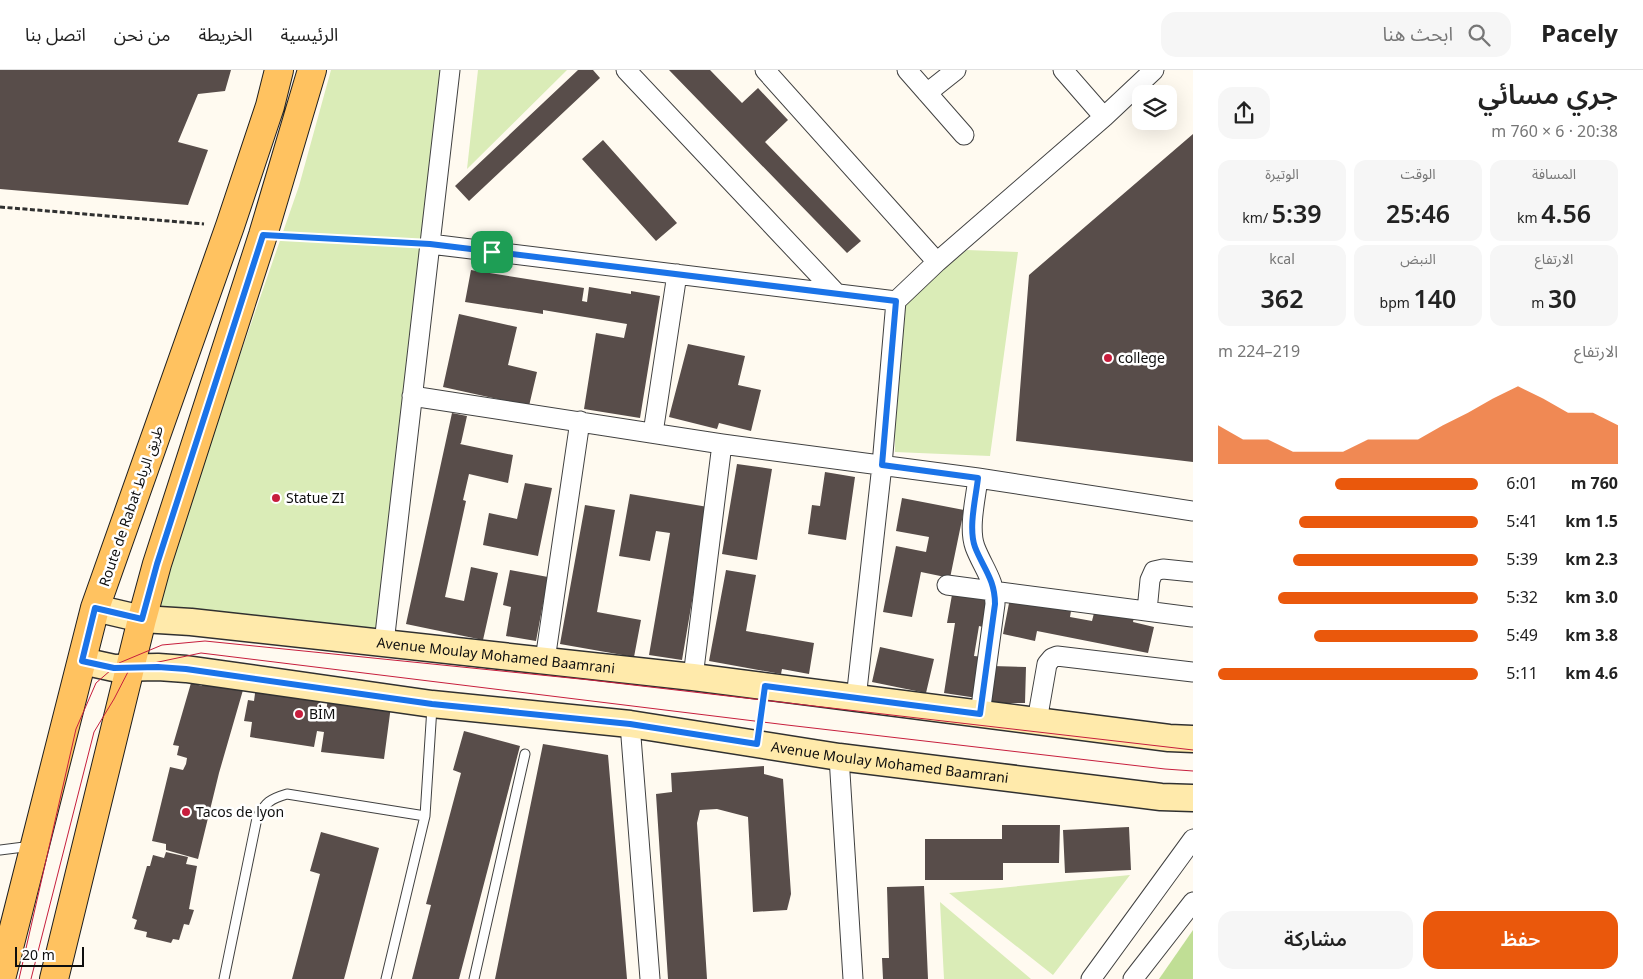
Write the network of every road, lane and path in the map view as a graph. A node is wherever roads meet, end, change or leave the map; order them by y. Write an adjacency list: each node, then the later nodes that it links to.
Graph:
1 (279, 70): 14 (main road, Route de Rabat طريق الرباط)
2 (312, 70): 15 (main road)
3 (450, 70): 16 (street)
4 (626, 70): 19 (street)
5 (765, 70): 17 (street)
6 (907, 70): 10 (street)
7 (956, 70): 10 (street)
8 (1063, 70): 11 (street)
9 (1154, 70): 11 (street)
10 (927, 94): 12 (street)
11 (1104, 117): 17 (street)
12 (964, 135)
13 (0, 207): 14 (path)
14 (230, 226): 31 (main road, Route de Rabat طريق الرباط)
15 (263, 235): 16 (path); 34 (main road)
16 (430, 244): 18 (street); 21 (street)
17 (937, 262): 20 (street)
18 (677, 274): 19 (street); 23 (street)
19 (837, 294): 20 (street)
20 (896, 301): 25 (street)
21 (412, 396): 22 (street); 35 (street)
22 (580, 421): 23 (street); 36 (street)
23 (653, 433): 24 (street)
24 (722, 444): 25 (street); 40 (street)
25 (882, 465): 26 (street); 41 (street)
26 (978, 478): 27 (street); 30 (street)
27 (1193, 511)
28 (1193, 572): 32 (street)
29 (947, 585): 30 (street)
30 (995, 591): 32 (street); 43 (street)
31 (95, 608): 34 (street, Avenue Moulay Mohamed Baamrani); 37 (main road, Route de Rabat طريق الرباط)
32 (1147, 611): 33 (street)
33 (1192, 617)
34 (142, 619): 35 (street, Avenue Moulay Mohamed Baamrani); 38 (main road)
35 (384, 643): 36 (street, Avenue Moulay Mohamed Baamrani)
36 (545, 660): 40 (street, Avenue Moulay Mohamed Baamrani)
37 (82, 661): 38 (street, Avenue Moulay Mohamed Baamrani); 52 (main road, Route de Rabat طريق الرباط)
38 (130, 668): 42 (street, Avenue Moulay Mohamed Baamrani); 56 (main road)
39 (1193, 672): 44 (street)
40 (693, 677): 41 (street, Avenue Moulay Mohamed Baamrani)
41 (856, 698): 43 (street, Avenue Moulay Mohamed Baamrani)
42 (432, 704): 45 (street, Avenue Moulay Mohamed Baamrani); 50 (lane)
43 (980, 714): 44 (street, Avenue Moulay Mohamed Baamrani)
44 (1037, 721): 46 (street, Avenue Moulay Mohamed Baamrani)
45 (630, 724): 48 (street, Avenue Moulay Mohamed Baamrani); 60 (street)
46 (1193, 739)
47 (525, 754): 59 (lane)
48 (839, 757): 49 (street, Avenue Moulay Mohamed Baamrani); 61 (street)
49 (1193, 798)
50 (425, 816): 57 (lane); 58 (lane)
51 (1193, 839): 62 (street)
52 (34, 846): 53 (lane); 55 (main road, Route de Rabat طريق الرباط)
53 (0, 850)
54 (1193, 902): 63 (street)
55 (1, 979)
56 (54, 979)
57 (224, 979)
58 (386, 979)
59 (474, 979)
60 (650, 979)
61 (853, 979)
62 (1091, 979)
63 (1133, 979)

